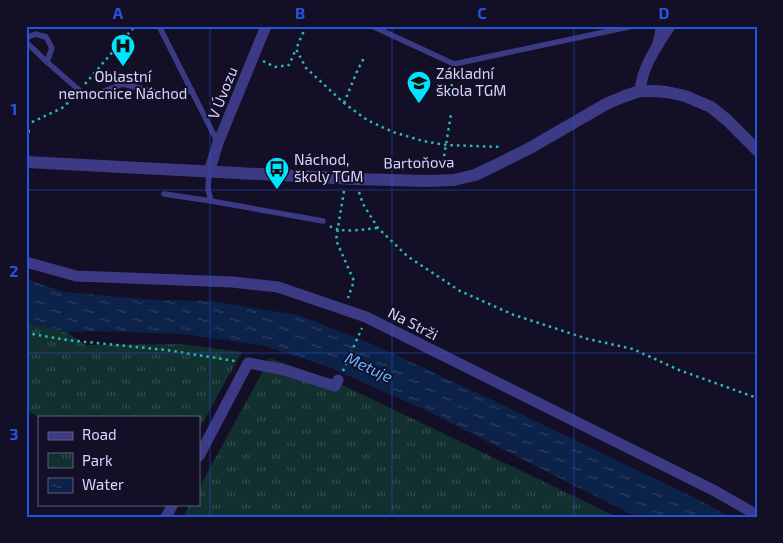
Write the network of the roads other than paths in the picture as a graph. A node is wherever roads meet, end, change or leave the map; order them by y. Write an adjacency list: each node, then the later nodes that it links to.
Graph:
1 (159, 26): 10 (lane)
2 (266, 26): 12 (street, V Úvozu)
3 (372, 26): 4 (lane)
4 (632, 26)
5 (659, 26): 8 (lane)
6 (670, 26): 8 (street)
7 (26, 40): 9 (lane); 9 (lane)
8 (652, 55): 11 (street)
9 (46, 62): 10 (lane)
10 (192, 90): 12 (lane)
11 (640, 91): 13 (street, Bartoňova); 15 (street, Bartoňova)
12 (218, 143): 15 (street, V Úvozu)
13 (757, 150)
14 (26, 162): 15 (street, Bartoňova)
15 (209, 172): 17 (lane)
16 (164, 194): 17 (lane)
17 (211, 201): 18 (lane)
18 (323, 221)
19 (26, 262): 22 (street, Na Strži)
20 (340, 376): 21 (street)
21 (200, 454)
22 (757, 515)

